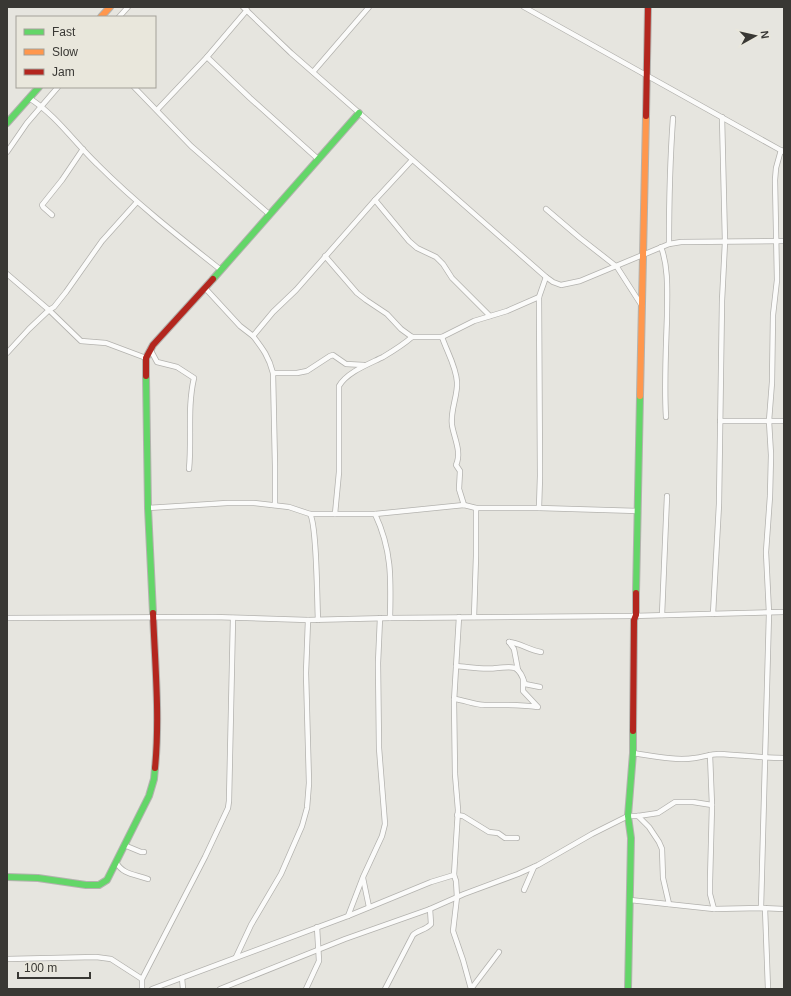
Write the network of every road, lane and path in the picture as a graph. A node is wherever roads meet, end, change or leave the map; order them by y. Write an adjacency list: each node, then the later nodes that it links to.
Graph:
1 (110, 7): 7 (main road)
2 (128, 7): 8 (street)
3 (369, 7): 10 (street)
4 (524, 7): 11 (street)
5 (648, 7): 11 (main road)
6 (245, 9): 9 (street); 10 (street)
7 (102, 16)
8 (120, 16)
9 (208, 57): 17 (street); 25 (street)
10 (313, 72): 18 (street)
11 (647, 75): 19 (street); 37 (main road)
12 (38, 88): 15 (main road)
13 (57, 88): 16 (street)
14 (135, 88): 17 (street)
15 (29, 98): 16 (street); 21 (main road)
16 (41, 106): 22 (street); 24 (street)
17 (157, 110): 30 (street)
18 (359, 113): 25 (main road); 26 (street)
19 (722, 117): 23 (street); 34 (street)
20 (673, 118): 35 (street)
21 (7, 123)
22 (83, 149): 28 (street); 31 (street)
23 (782, 151): 32 (street)
24 (7, 152)
25 (318, 159): 30 (main road)
26 (412, 160): 27 (street); 42 (street)
27 (375, 200): 38 (street); 47 (street)
28 (137, 202): 40 (street); 46 (street)
29 (546, 209): 39 (street)
30 (269, 214): 40 (main road)
31 (52, 215)
32 (776, 241): 33 (street); 34 (street); 58 (street)
33 (784, 241)
34 (725, 242): 35 (street); 57 (street)
35 (669, 244): 36 (street)
36 (661, 247): 37 (street); 56 (street)
37 (643, 255): 39 (street); 45 (main road)
38 (325, 256): 48 (street); 49 (street)
39 (617, 267): 42 (street); 45 (street)
40 (220, 270): 43 (main road)
41 (7, 274): 46 (street)
42 (546, 277): 44 (street)
43 (205, 288): 48 (street); 51 (main road)
44 (539, 297): 47 (street); 66 (street)
45 (642, 307): 67 (main road)
46 (49, 310): 52 (street); 53 (street)
47 (490, 316): 50 (street)
48 (253, 336): 55 (street)
49 (412, 337): 50 (street); 54 (street)
50 (442, 337): 63 (street)
51 (150, 349): 53 (main road); 60 (street)
52 (7, 353)
53 (146, 358): 64 (main road)
54 (366, 365): 55 (street); 68 (street)
55 (273, 373): 62 (street)
56 (666, 417)
57 (720, 421): 58 (street); 73 (street)
58 (769, 421): 59 (street); 72 (street)
59 (784, 421)
60 (189, 469)
61 (667, 496): 74 (street)
62 (274, 505): 64 (street); 70 (street)
63 (464, 505): 65 (street); 69 (street)
64 (148, 508): 78 (main road)
65 (476, 508): 66 (street); 76 (street)
66 (539, 508): 67 (street)
67 (638, 511): 75 (main road)
68 (335, 514): 69 (street); 70 (street)
69 (375, 514): 81 (street)
70 (312, 515): 84 (street)
71 (784, 612): 72 (street)
72 (769, 613): 73 (street); 94 (street)
73 (713, 614): 74 (street)
74 (662, 615): 75 (street)
75 (636, 616): 76 (street); 91 (main road)
76 (474, 617): 82 (street)
77 (7, 618): 78 (street)
78 (153, 618): 79 (street); 102 (main road)
79 (234, 618): 83 (street); 126 (street)
80 (380, 618): 81 (street); 84 (street); 108 (street)
81 (390, 618): 82 (street)
82 (459, 618): 86 (street)
83 (308, 620): 84 (street); 123 (street)
84 (318, 620)
85 (541, 652): 87 (street)
86 (456, 666): 87 (street); 90 (street)
87 (518, 670): 88 (street)
88 (524, 679): 89 (street); 90 (street)
89 (540, 687)
90 (454, 699): 98 (street)
91 (633, 753): 93 (street); 99 (main road)
92 (717, 754): 93 (street); 94 (street); 96 (street)
93 (710, 755): 96 (street)
94 (765, 758): 95 (street); 115 (street)
95 (784, 758)
96 (711, 764): 97 (street)
97 (712, 805): 100 (street); 117 (street)
98 (457, 814): 101 (street); 106 (street)
99 (628, 816): 100 (street); 105 (street); 112 (main road)
100 (638, 816): 113 (street)
101 (517, 838)
102 (124, 845): 103 (street); 104 (main road)
103 (144, 852)
104 (116, 862): 107 (main road); 109 (street)
105 (534, 867): 110 (street); 111 (street)
106 (454, 875): 111 (street); 114 (street)
107 (7, 877)
108 (363, 877): 114 (street); 119 (street)
109 (148, 879)
110 (524, 890)
111 (457, 897): 116 (street); 133 (street)
112 (630, 900): 113 (street); 134 (main road)
113 (669, 904): 117 (street)
114 (369, 907): 119 (street)
115 (763, 908): 117 (street); 118 (street); 135 (street)
116 (430, 909): 121 (street); 132 (street)
117 (714, 909)
118 (784, 909)
119 (348, 916): 120 (street)
120 (317, 927): 121 (street); 123 (street)
121 (318, 950): 130 (street); 131 (street)
122 (499, 952): 133 (street)
123 (236, 957): 125 (street)
124 (7, 959): 126 (street)
125 (182, 978): 128 (street); 129 (street)
126 (142, 979): 127 (street)
127 (142, 989)
128 (152, 989)
129 (183, 989)
130 (220, 989)
131 (306, 989)
132 (385, 989)
133 (471, 989)
134 (628, 989)
135 (768, 989)

